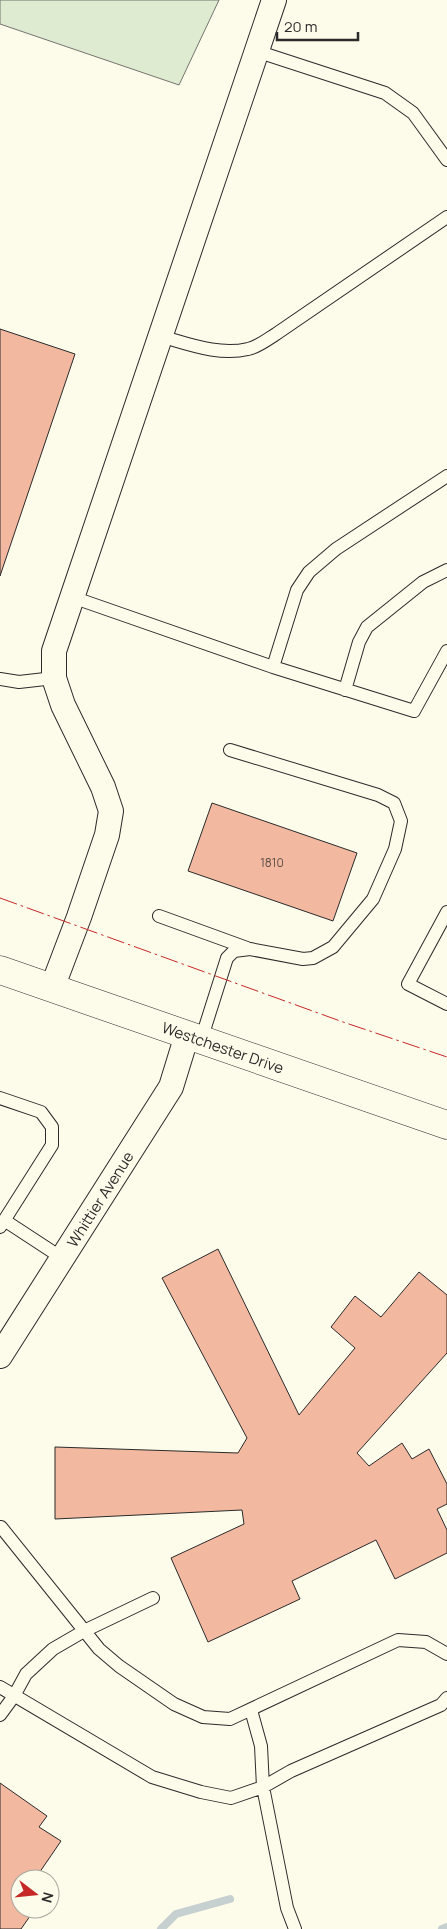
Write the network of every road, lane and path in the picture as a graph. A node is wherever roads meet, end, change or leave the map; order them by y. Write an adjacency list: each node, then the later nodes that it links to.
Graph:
1 (274, 0): 2 (street)
2 (256, 52): 3 (lane); 5 (street)
3 (447, 160)
4 (447, 217): 5 (lane)
5 (160, 336): 8 (street)
6 (447, 476): 10 (lane)
7 (447, 570): 13 (lane)
8 (72, 597): 10 (lane); 11 (street)
9 (447, 651): 13 (lane)
10 (273, 667): 13 (lane)
11 (54, 678): 12 (lane); 19 (street)
12 (0, 679)
13 (345, 690)
14 (230, 750): 17 (lane)
15 (447, 912): 20 (lane)
16 (159, 916): 17 (lane)
17 (250, 948): 21 (lane)
18 (0, 970): 19 (main road, Westchester Drive)
19 (52, 988): 21 (main road, Westchester Drive)
20 (447, 1004)
21 (194, 1037): 23 (main road, Westchester Drive); 25 (street, Whittier Avenue)
22 (0, 1098): 24 (lane)
23 (447, 1125)
24 (2, 1223): 25 (lane)
25 (62, 1258): 26 (street, Whittier Avenue)
26 (0, 1356)
27 (1, 1527): 29 (lane)
28 (153, 1598): 29 (lane)
29 (84, 1631): 32 (lane); 34 (lane)
30 (447, 1654): 34 (lane)
31 (0, 1687): 32 (lane)
32 (14, 1696): 35 (lane); 36 (lane)
33 (447, 1698): 36 (lane)
34 (251, 1710): 36 (lane)
35 (0, 1715)
36 (263, 1787): 37 (lane)
37 (295, 1929)

